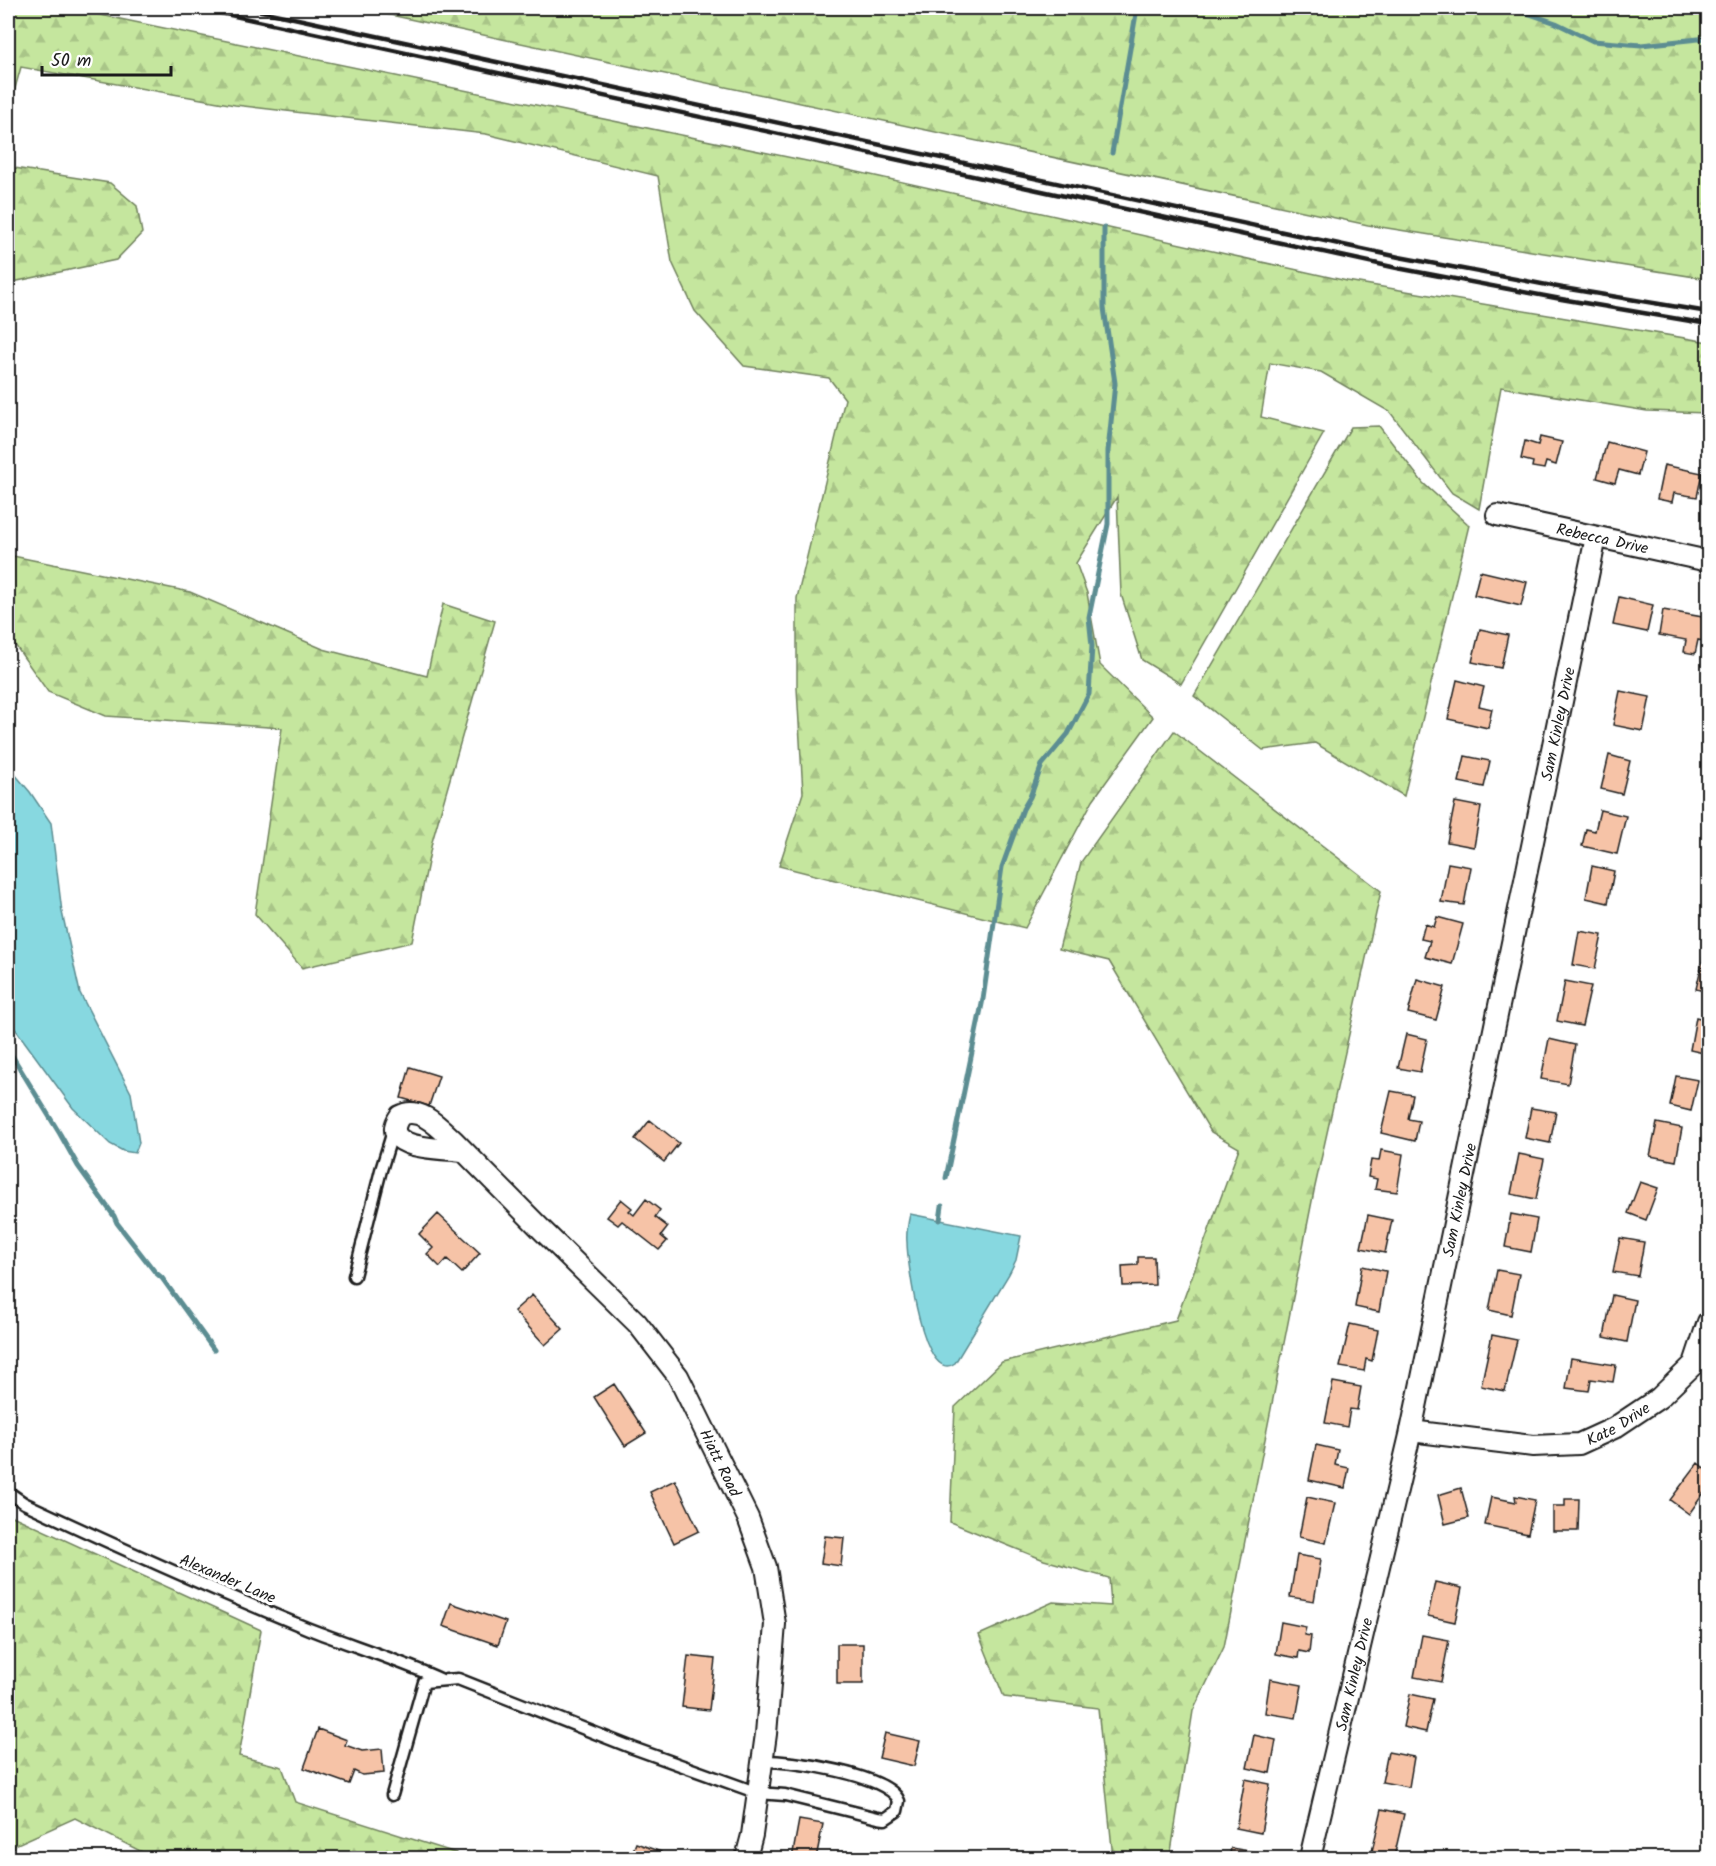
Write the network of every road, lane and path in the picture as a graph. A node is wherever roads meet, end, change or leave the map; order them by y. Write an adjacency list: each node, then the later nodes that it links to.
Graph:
1 (1497, 515): 2 (street, Rebecca Drive)
2 (1596, 537): 3 (street, Rebecca Drive); 8 (street, Sam Kinley Drive)
3 (1708, 561)
4 (394, 1128): 5 (street); 5 (street, Hiatt Road); 6 (lane)
5 (463, 1150): 11 (street, Hiatt Road)
6 (354, 1276)
7 (1708, 1322): 8 (street, Kate Drive)
8 (1411, 1431): 15 (street, Sam Kinley Drive)
9 (8, 1492): 10 (lane, Alexander Lane)
10 (443, 1680): 12 (lane, Alexander Lane); 13 (lane)
11 (762, 1761): 12 (street, Hiatt Road); 12 (lane, Alexander Lane)
12 (758, 1793): 14 (street, Hiatt Road)
13 (392, 1795)
14 (746, 1858)
15 (1310, 1858)

